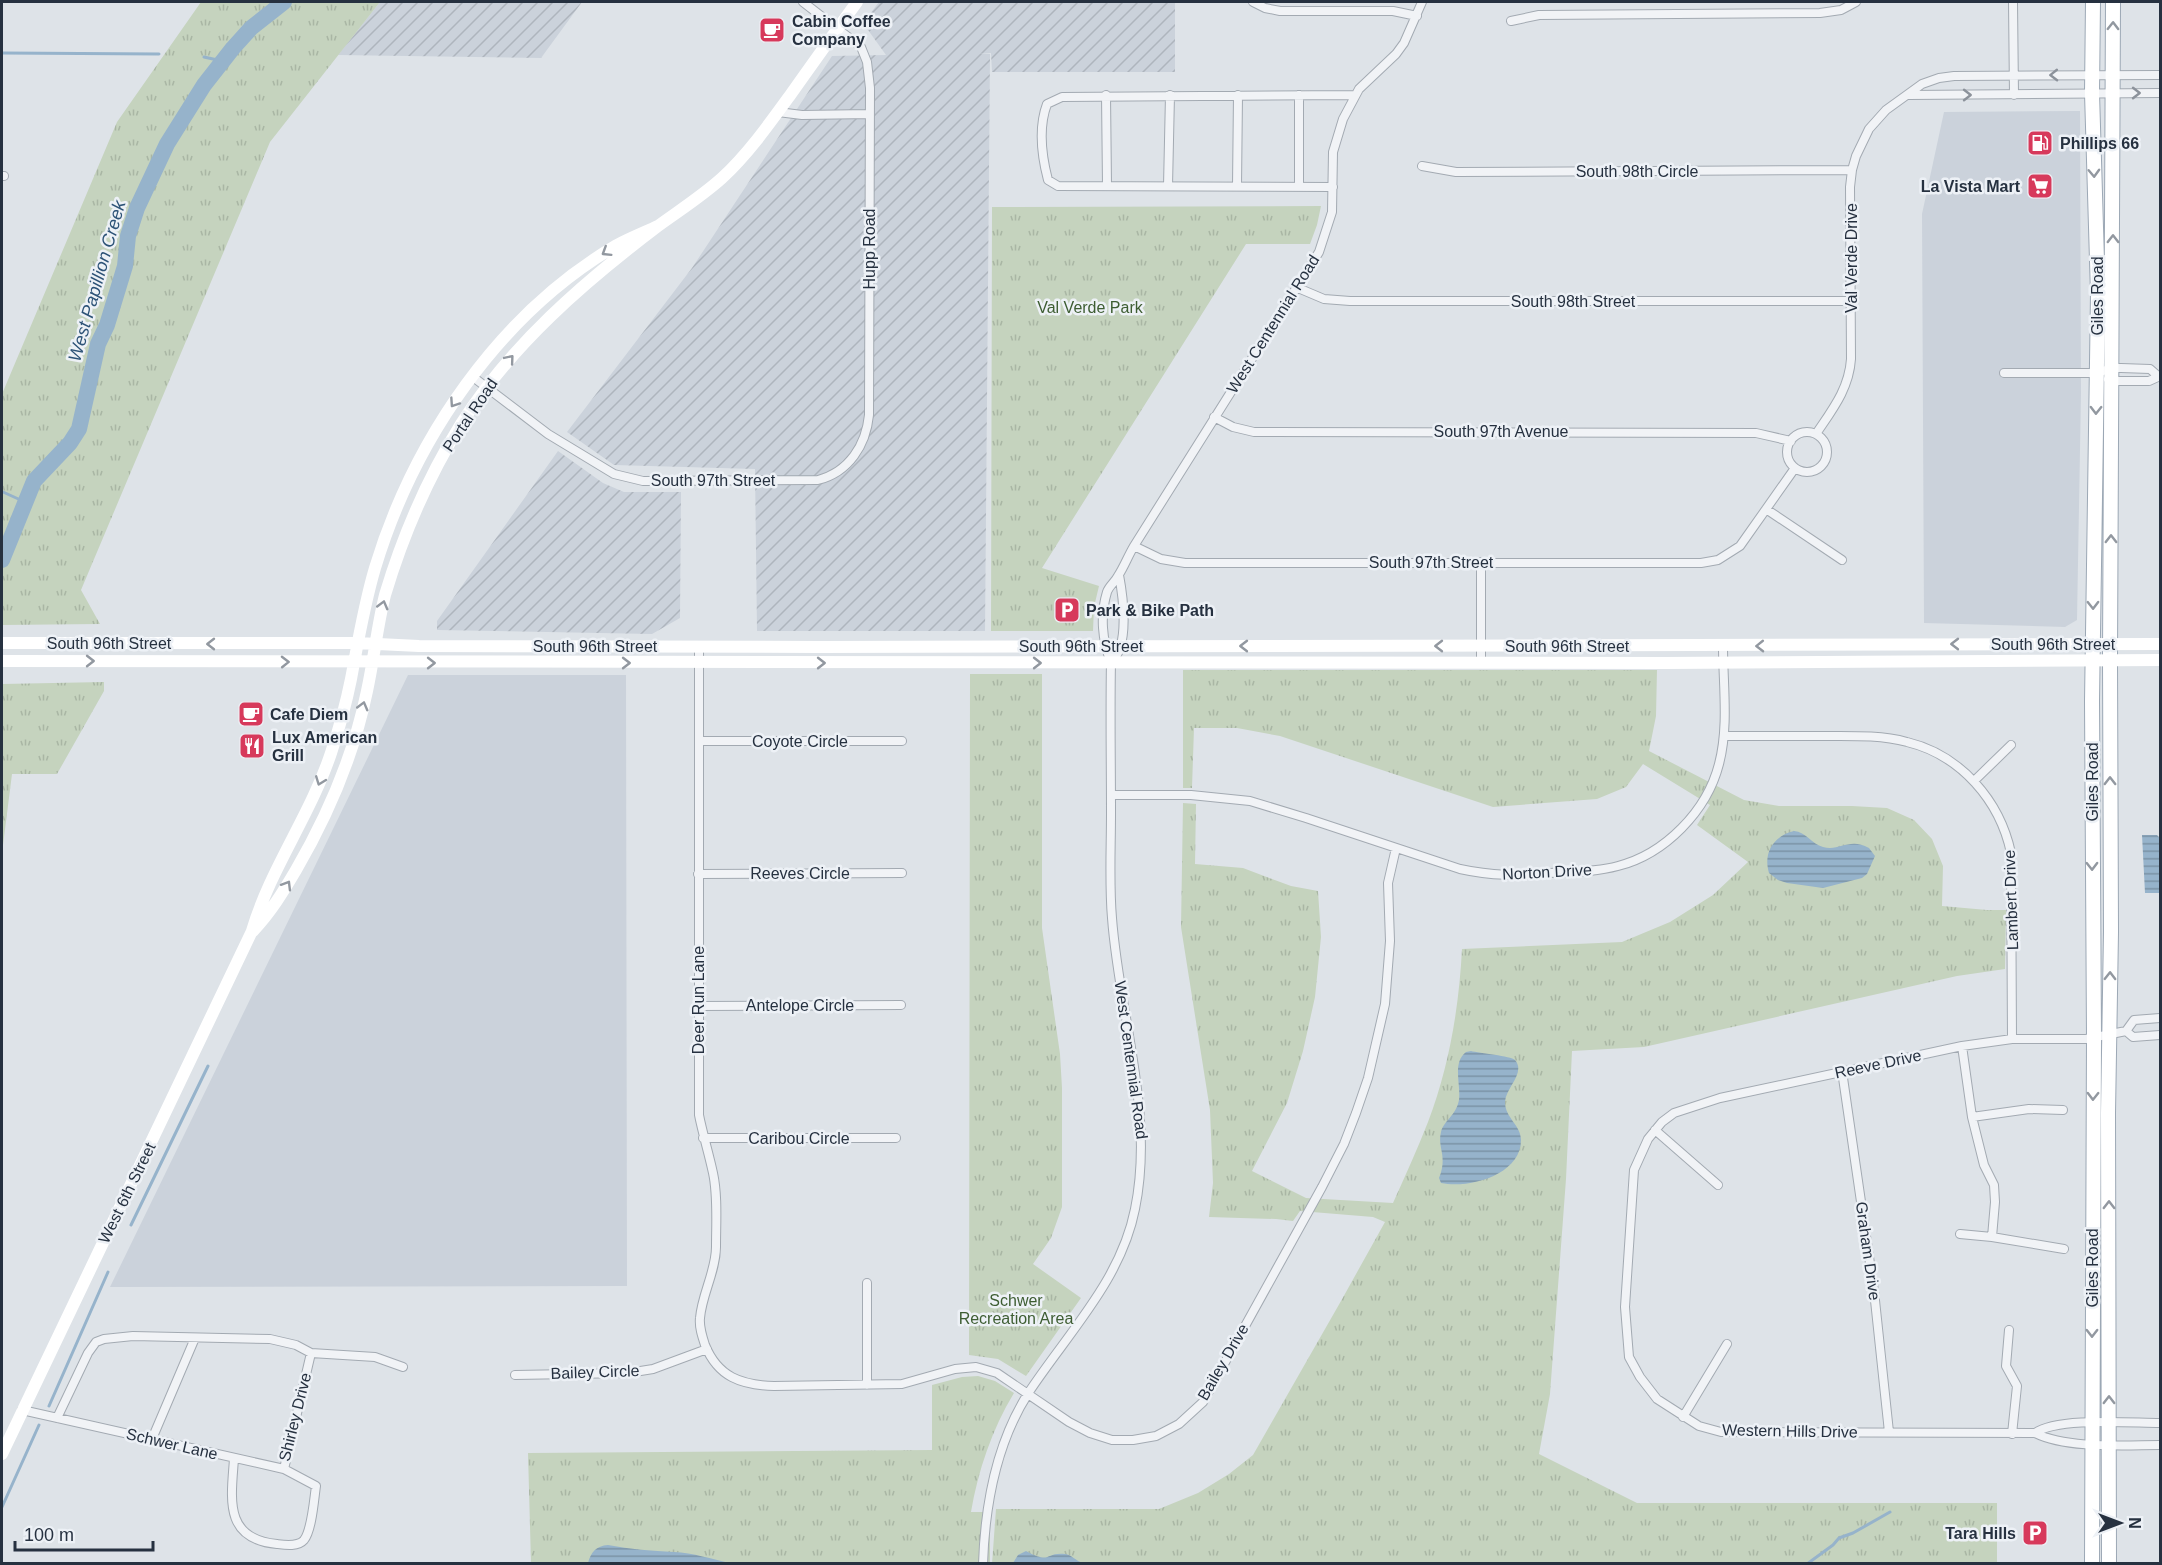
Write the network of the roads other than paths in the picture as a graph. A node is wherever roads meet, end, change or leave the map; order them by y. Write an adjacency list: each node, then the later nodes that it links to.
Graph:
1 (803, 2): 11 (street, Hupp Road)
2 (857, 2): 11 (main road, Portal Road)
3 (1254, 2): 9 (street)
4 (1422, 2): 9 (street, West Centennial Road)
5 (1856, 2): 10 (street)
6 (2013, 2): 15 (street)
7 (2093, 2): 12 (main road, Giles Road)
8 (2113, 2): 13 (main road, Giles Road, one-way to 8)
9 (1417, 15): 24 (street, West Centennial Road)
10 (1510, 21)
11 (839, 27): 26 (main road, Portal Road); 27 (street, Hupp Road)
12 (2092, 74): 13 (street, Val Verde Drive); 15 (street, Val Verde Drive, one-way to 15); 16 (main road, Giles Road)
13 (2112, 74): 14 (street, Val Verde Drive); 17 (main road, Giles Road)
14 (2160, 75)
15 (2013, 76): 19 (street); 25 (street, Val Verde Drive)
16 (2092, 93): 17 (street); 19 (street); 39 (main road, Giles Road, one-way to 39)
17 (2112, 93): 18 (street, one-way to 18); 40 (main road, Giles Road, one-way to 17)
18 (2160, 93)
19 (2014, 94): 25 (street, one-way to 19)
20 (1106, 95): 21 (street); 30 (street); 30 (street)
21 (1170, 95): 22 (street); 31 (street)
22 (1238, 95): 23 (street); 32 (street)
23 (1299, 95): 24 (street); 33 (street)
24 (1355, 95): 34 (street, West Centennial Road)
25 (1908, 96): 29 (street, Val Verde Drive)
26 (777, 112): 27 (street); 35 (main road, Portal Road)
27 (870, 114): 48 (street, Hupp Road)
28 (1422, 166): 29 (street, South 98th Circle)
29 (1852, 170): 37 (street, Val Verde Drive)
30 (1107, 185): 31 (street)
31 (1168, 186): 32 (street)
32 (1238, 186): 33 (street)
33 (1299, 186): 34 (street)
34 (1333, 187): 36 (street, West Centennial Road)
35 (658, 226): 42 (main road, Portal Road, one-way to 42); 43 (main road, Portal Road, one-way to 35)
36 (1298, 288): 37 (street, South 98th Street); 44 (street, West Centennial Road)
37 (1851, 301): 45 (street, Val Verde Drive)
38 (2004, 373): 39 (street)
39 (2097, 373): 40 (street); 40 (street); 57 (main road, Giles Road, one-way to 57)
40 (2112, 375): 41 (street); 41 (street); 58 (main road, Giles Road, one-way to 40)
41 (2159, 376)
42 (472, 377): 43 (street, South 97th Street); 56 (main road, Portal Road, one-way to 56)
43 (487, 388): 48 (street, South 97th Street); 60 (main road, Portal Road, one-way to 43)
44 (1214, 417): 46 (street, South 97th Avenue); 50 (street, West Centennial Road)
45 (1816, 434): 46 (street); 47 (street)
46 (1791, 441): 47 (street)
47 (1794, 468): 49 (street)
48 (837, 471)
49 (1766, 509): 51 (street); 52 (street, South 97th Street)
50 (1134, 546): 52 (street, South 97th Street); 53 (street, West Centennial Road)
51 (1842, 560)
52 (1481, 562): 54 (street)
53 (1119, 575): 62 (street, West Centennial Road); 63 (street)
54 (1481, 640): 63 (main road, South 96th Street, one-way to 63); 64 (main road, South 96th Street); 73 (street)
55 (2, 643): 56 (main road, South 96th Street, one-way to 55)
56 (357, 643): 60 (main road, South 96th Street); 69 (main road, West 6th Street)
57 (2093, 644): 58 (main road, South 96th Street); 64 (main road, South 96th Street, one-way to 64); 65 (main road, Giles Road)
58 (2110, 644): 59 (main road, South 96th Street); 66 (main road, Giles Road)
59 (2160, 644)
60 (375, 645): 61 (main road, South 96th Street); 71 (main road, Portal Road)
61 (699, 646): 62 (main road, South 96th Street); 72 (street, Deer Run Lane)
62 (1104, 646): 63 (main road, South 96th Street); 70 (street, West Centennial Road)
63 (1121, 646): 70 (street)
64 (1724, 646): 74 (street, Norton Drive)
65 (2093, 660): 66 (main road, South 96th Street); 74 (main road, South 96th Street); 91 (main road, Giles Road, one-way to 91)
66 (2110, 660): 67 (main road, South 96th Street); 89 (main road, Giles Road, one-way to 66)
67 (2160, 660)
68 (2, 661): 69 (main road, South 96th Street, one-way to 69)
69 (354, 661): 71 (main road, South 96th Street); 84 (main road, West 6th Street, one-way to 84)
70 (1111, 662): 72 (main road, South 96th Street, one-way to 70); 73 (main road, South 96th Street); 80 (street, West Centennial Road)
71 (373, 663): 72 (main road, South 96th Street, one-way to 72); 84 (main road, West 6th Street, one-way to 71)
72 (699, 663): 76 (street, Deer Run Lane)
73 (1481, 663): 74 (main road, South 96th Street)
74 (1724, 663): 75 (street, Norton Drive)
75 (1724, 736): 79 (street, Lambert Drive); 81 (street, Norton Drive)
76 (699, 741): 77 (street, Coyote Circle); 83 (street, Deer Run Lane)
77 (902, 741)
78 (2012, 745): 79 (street)
79 (1974, 781): 92 (street, Lambert Drive)
80 (1111, 795): 81 (street, Norton Drive); 113 (street, West Centennial Road)
81 (1396, 848): 113 (street, Bailey Drive)
82 (902, 873): 83 (street, Reeves Circle)
83 (698, 874): 86 (street, Deer Run Lane)
84 (252, 932): 114 (main road, West 6th Street)
85 (901, 1005): 86 (street, Antelope Circle)
86 (699, 1006): 98 (street, Deer Run Lane)
87 (2160, 1018): 88 (street)
88 (2126, 1031): 89 (street, Reeve Drive); 90 (street)
89 (2110, 1034): 91 (street, Reeve Drive); 118 (main road, Giles Road, one-way to 89)
90 (2160, 1035)
91 (2094, 1038): 92 (street, Reeve Drive); 117 (main road, Giles Road, one-way to 117)
92 (2012, 1039): 93 (street, Reeve Drive)
93 (1962, 1046): 94 (street, Reeve Drive); 96 (street)
94 (1842, 1071): 97 (street, Reeve Drive); 120 (street, Graham Drive)
95 (2063, 1110): 96 (street)
96 (1972, 1117): 102 (street)
97 (1655, 1130): 100 (street); 115 (street, Western Hills Drive)
98 (703, 1138): 99 (street, Caribou Circle); 108 (street, Deer Run Lane)
99 (896, 1138)
100 (1718, 1185)
101 (1960, 1234): 102 (street)
102 (1992, 1237): 103 (street)
103 (2064, 1249)
104 (867, 1283): 112 (street)
105 (2009, 1330): 122 (street)
106 (195, 1338): 109 (street); 116 (street); 123 (street)
107 (1727, 1344): 115 (street)
108 (707, 1349): 111 (street, Bailey Circle); 112 (street, Bailey Drive)
109 (311, 1353): 110 (street); 129 (street, Shirley Drive)
110 (404, 1367)
111 (515, 1375)
112 (867, 1385): 113 (street, Bailey Drive)
113 (1029, 1393): 130 (street, West Centennial Road)
114 (22, 1410): 116 (street, Schwer Lane); 127 (main road, West 6th Street)
115 (1683, 1417): 120 (street, Western Hills Drive)
116 (57, 1418): 123 (street, Schwer Lane)
117 (2092, 1423): 118 (street, Western Hills Drive); 121 (street, Western Hills Drive); 124 (main road, Giles Road)
118 (2109, 1423): 119 (street, Western Hills Drive); 125 (main road, Giles Road)
119 (2160, 1423)
120 (1889, 1432): 122 (street, Western Hills Drive)
121 (2035, 1433): 122 (street, Western Hills Drive); 124 (street, Western Hills Drive)
122 (2012, 1434)
123 (152, 1439): 128 (street, Schwer Lane)
124 (2092, 1444): 125 (street, Western Hills Drive); 131 (main road, Giles Road)
125 (2109, 1444): 126 (street, Western Hills Drive); 132 (main road, Giles Road)
126 (2160, 1445)
127 (2, 1454)
128 (234, 1459): 129 (street, Shirley Drive); 129 (street, Schwer Lane)
129 (284, 1469)
130 (983, 1563)
131 (2092, 1563)
132 (2109, 1563)

